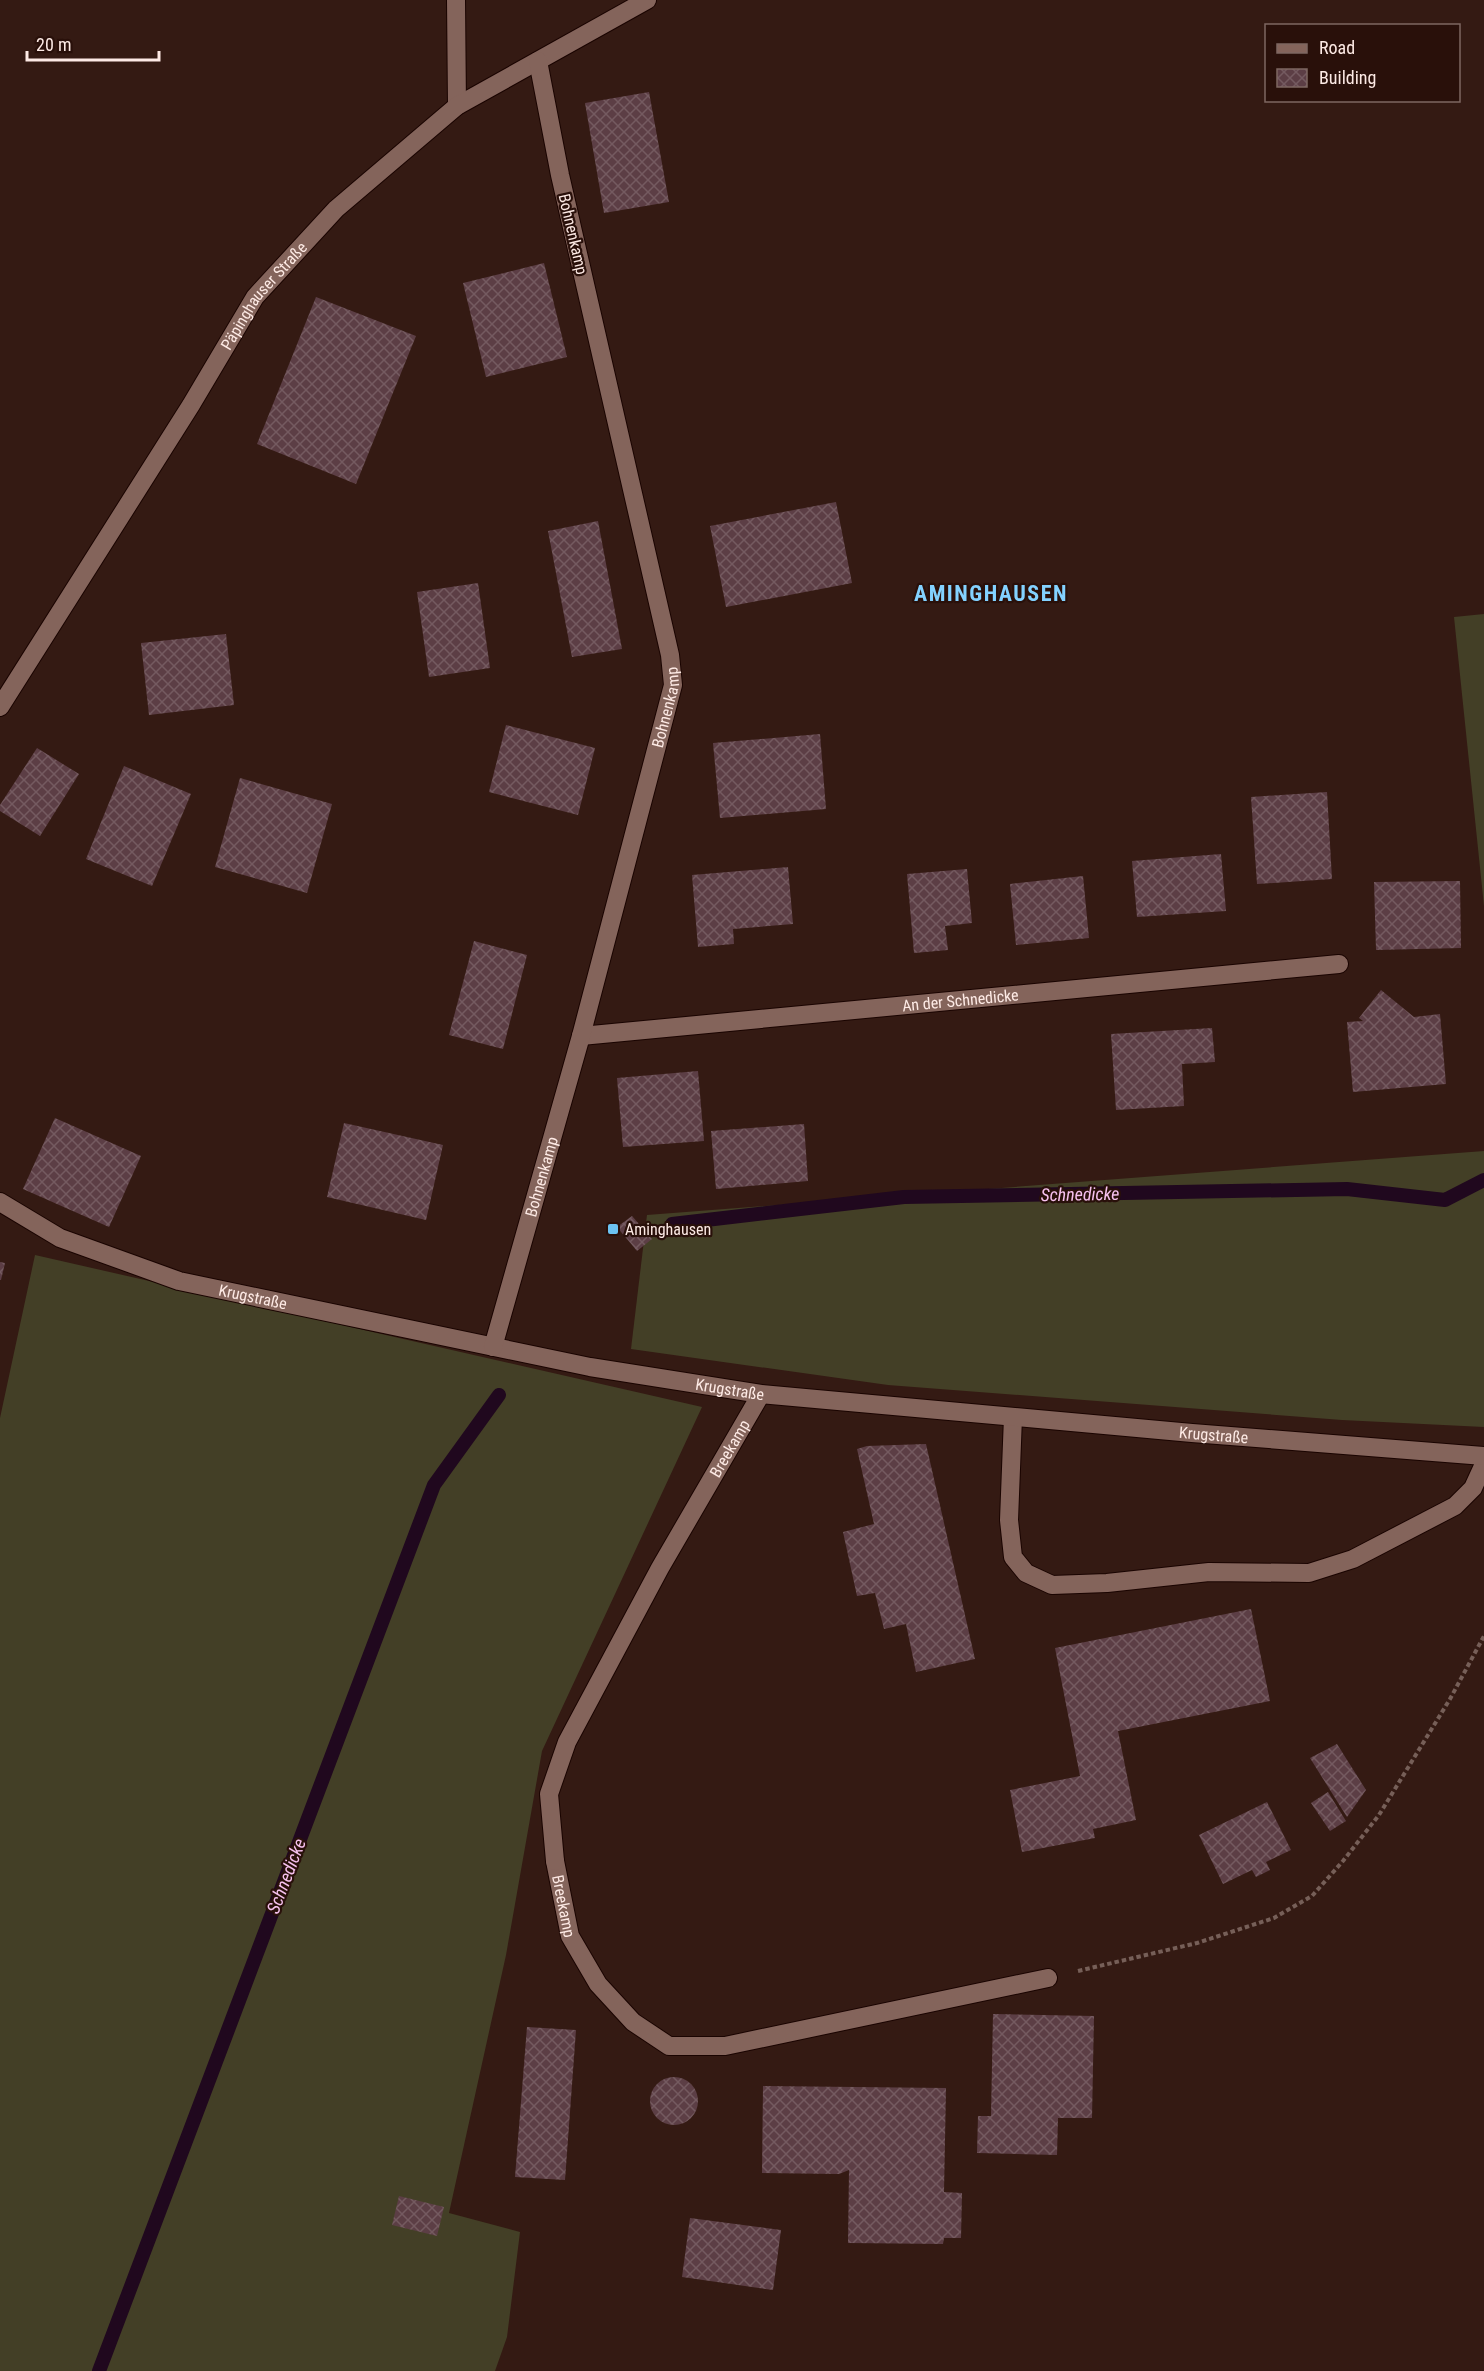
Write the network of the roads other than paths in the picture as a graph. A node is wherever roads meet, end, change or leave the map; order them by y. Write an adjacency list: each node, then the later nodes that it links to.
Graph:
1 (456, 0): 4 (street)
2 (647, 0): 3 (street, Päpinghauser Straße)
3 (538, 61): 4 (street, Päpinghauser Straße); 7 (street, Bohnenkamp)
4 (457, 106): 5 (street, Päpinghauser Straße)
5 (0, 707)
6 (1339, 964): 7 (street, An der Schnedicke)
7 (580, 1036): 9 (street, Bohnenkamp)
8 (0, 1202): 9 (street, Krugstraße)
9 (493, 1347): 10 (street, Krugstraße)
10 (761, 1394): 11 (street, Krugstraße); 14 (street, Breekamp)
11 (1013, 1417): 12 (street, Krugstraße); 13 (street)
12 (1484, 1456)
13 (1484, 1464)
14 (1048, 1978)

